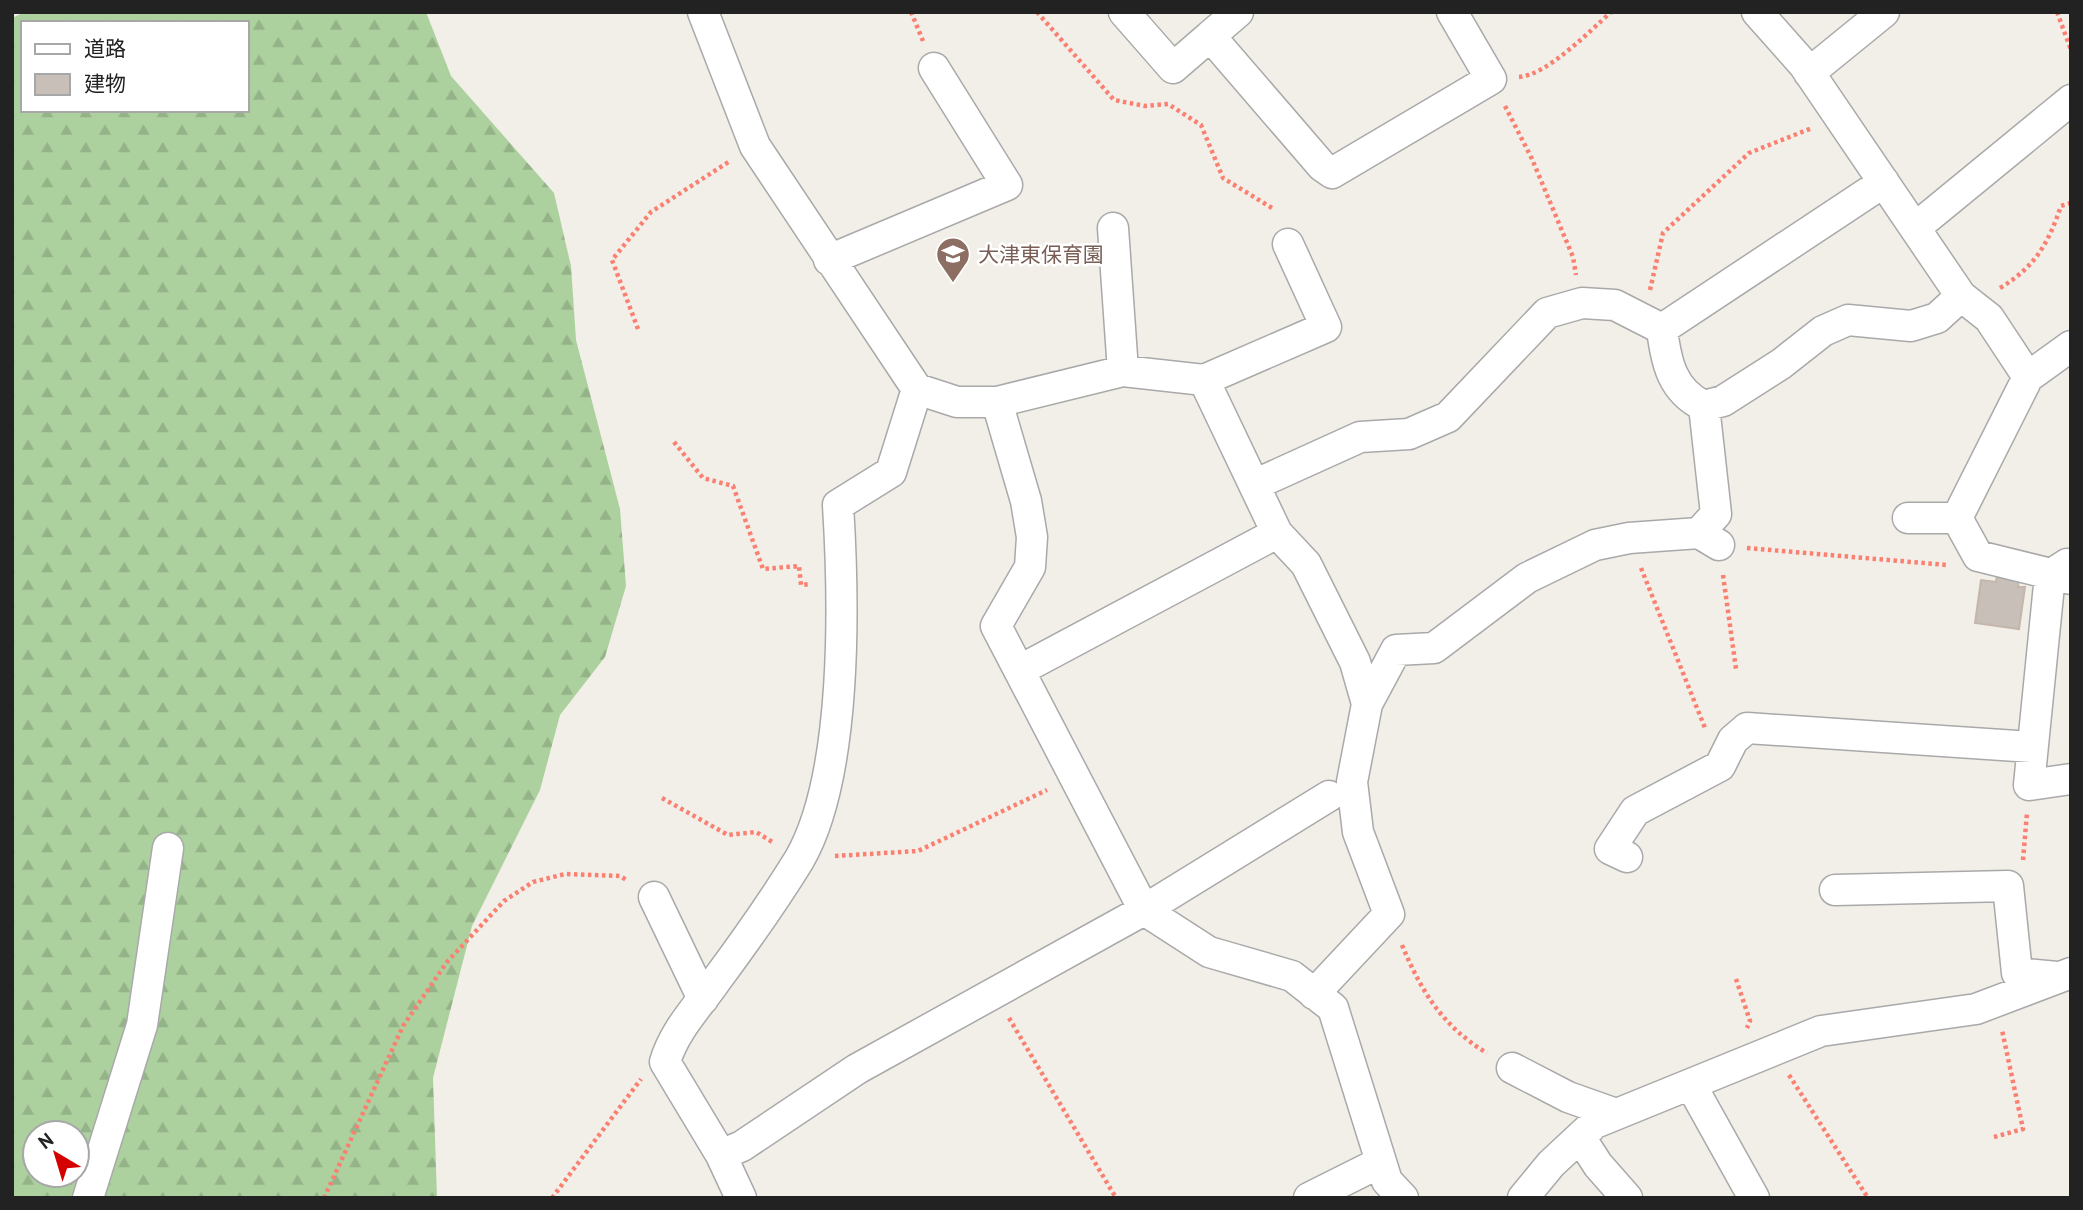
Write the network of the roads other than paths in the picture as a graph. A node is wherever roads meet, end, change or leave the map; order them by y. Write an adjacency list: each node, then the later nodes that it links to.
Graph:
1 (703, 12): 15 (street)
2 (1124, 12): 7 (street)
3 (1238, 12): 7 (street)
4 (1452, 12): 7 (street)
5 (1757, 12): 9 (street)
6 (1884, 12): 9 (street)
7 (1210, 36)
8 (934, 68): 15 (street)
9 (1809, 73): 11 (street)
10 (2071, 100): 13 (street)
11 (1884, 182): 13 (street); 17 (street)
12 (1113, 228): 19 (street)
13 (1915, 228): 16 (street)
14 (1288, 244): 21 (street)
15 (829, 260): 22 (street)
16 (1961, 296): 20 (street); 24 (street)
17 (1652, 323): 24 (street); 25 (street)
18 (2071, 346): 20 (street)
19 (1123, 371): 21 (street); 23 (street)
20 (2028, 377): 27 (street)
21 (1203, 380): 25 (street)
22 (918, 389): 23 (street); 42 (street)
23 (996, 402): 30 (street)
24 (1704, 406): 31 (street)
25 (1254, 485): 28 (street)
26 (1908, 518): 27 (street)
27 (1957, 518): 29 (street)
28 (1277, 533): 30 (street); 31 (street)
29 (2064, 572): 32 (street)
30 (1020, 670): 39 (street)
31 (1367, 704): 41 (street)
32 (2032, 747): 33 (street); 36 (street)
33 (2071, 779)
34 (1329, 796): 39 (street)
35 (168, 848): 49 (street)
36 (1627, 858)
37 (1835, 890): 40 (street)
38 (654, 897): 42 (street)
39 (1144, 910): 41 (street); 47 (street)
40 (2066, 975): 44 (street)
41 (1314, 994): 48 (street)
42 (703, 999): 47 (street)
43 (1512, 1068): 45 (street)
44 (1691, 1084): 45 (street); 55 (street)
45 (1616, 1114): 46 (street)
46 (1580, 1137): 53 (street); 54 (street)
47 (721, 1155): 50 (street)
48 (1381, 1162): 51 (street); 52 (street)
49 (88, 1198)
50 (741, 1198)
51 (1309, 1198)
52 (1404, 1198)
53 (1523, 1198)
54 (1627, 1198)
55 (1754, 1198)

